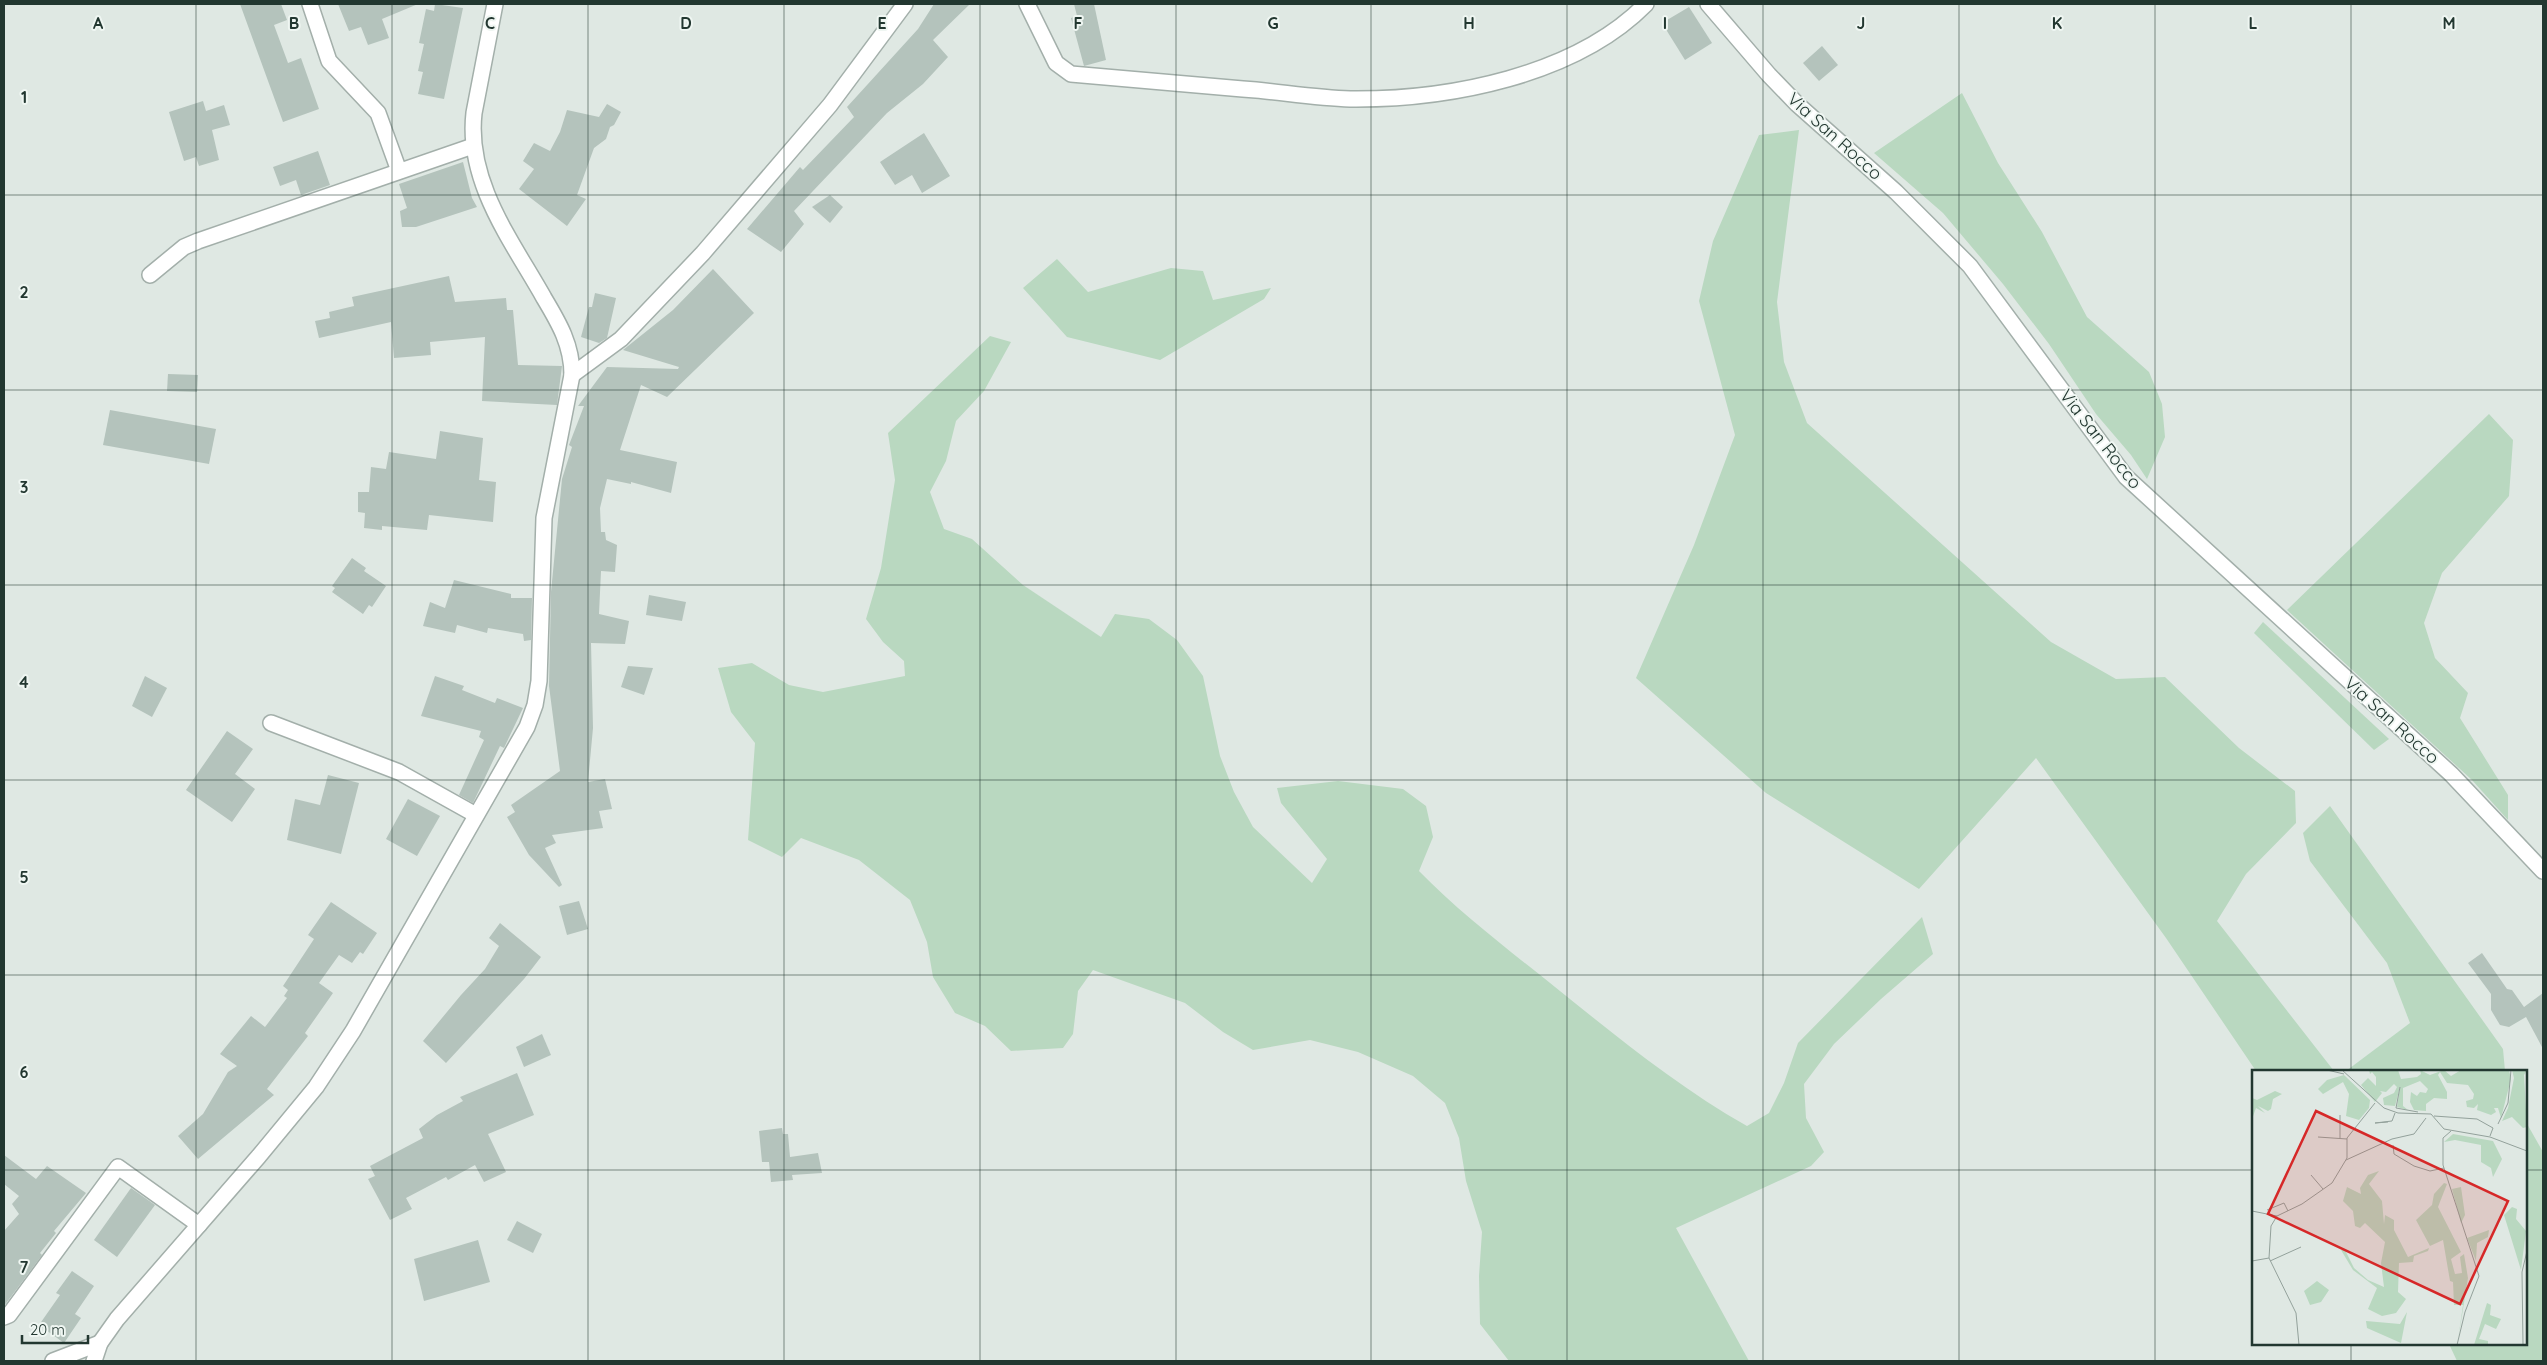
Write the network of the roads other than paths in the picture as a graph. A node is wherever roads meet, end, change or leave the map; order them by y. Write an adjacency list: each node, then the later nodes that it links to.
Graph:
1 (310, 4): 8 (street)
2 (495, 4): 7 (street)
3 (905, 4): 10 (street)
4 (1027, 4): 5 (street)
5 (1646, 4)
6 (1708, 4): 13 (street, Via San Rocco)
7 (473, 146): 8 (street); 10 (street)
8 (399, 171): 9 (street)
9 (150, 275)
10 (572, 375): 12 (street)
11 (271, 723): 12 (street)
12 (476, 815): 14 (street)
13 (2543, 871)
14 (199, 1225): 15 (street); 16 (street)
15 (4, 1317)
16 (100, 1343): 17 (street); 18 (street)
17 (53, 1361)
18 (94, 1361)

